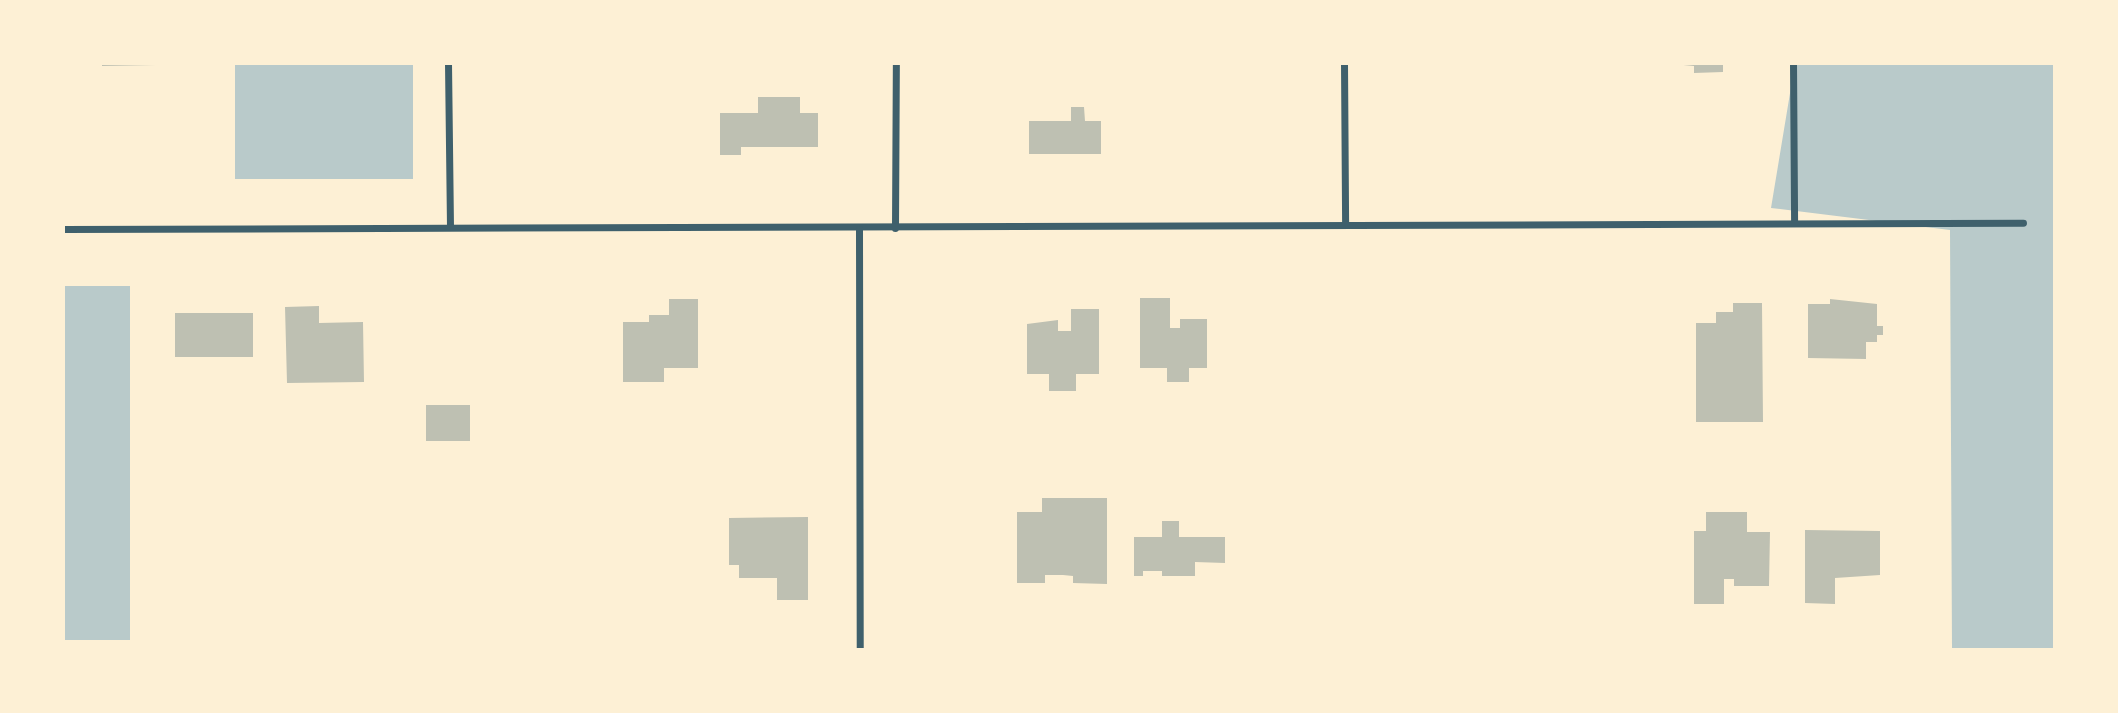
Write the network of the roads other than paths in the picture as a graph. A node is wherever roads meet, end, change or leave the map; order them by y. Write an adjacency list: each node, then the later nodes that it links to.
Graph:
1 (448, 63): 8 (street)
2 (896, 63): 9 (street)
3 (1344, 63): 7 (street)
4 (1793, 63): 5 (street)
5 (1794, 223): 6 (street); 7 (street)
6 (2024, 223)
7 (1345, 225): 9 (street)
8 (450, 227): 10 (street); 11 (street)
9 (895, 228): 11 (street)
10 (63, 229)
11 (859, 229): 12 (street)
12 (860, 650)

